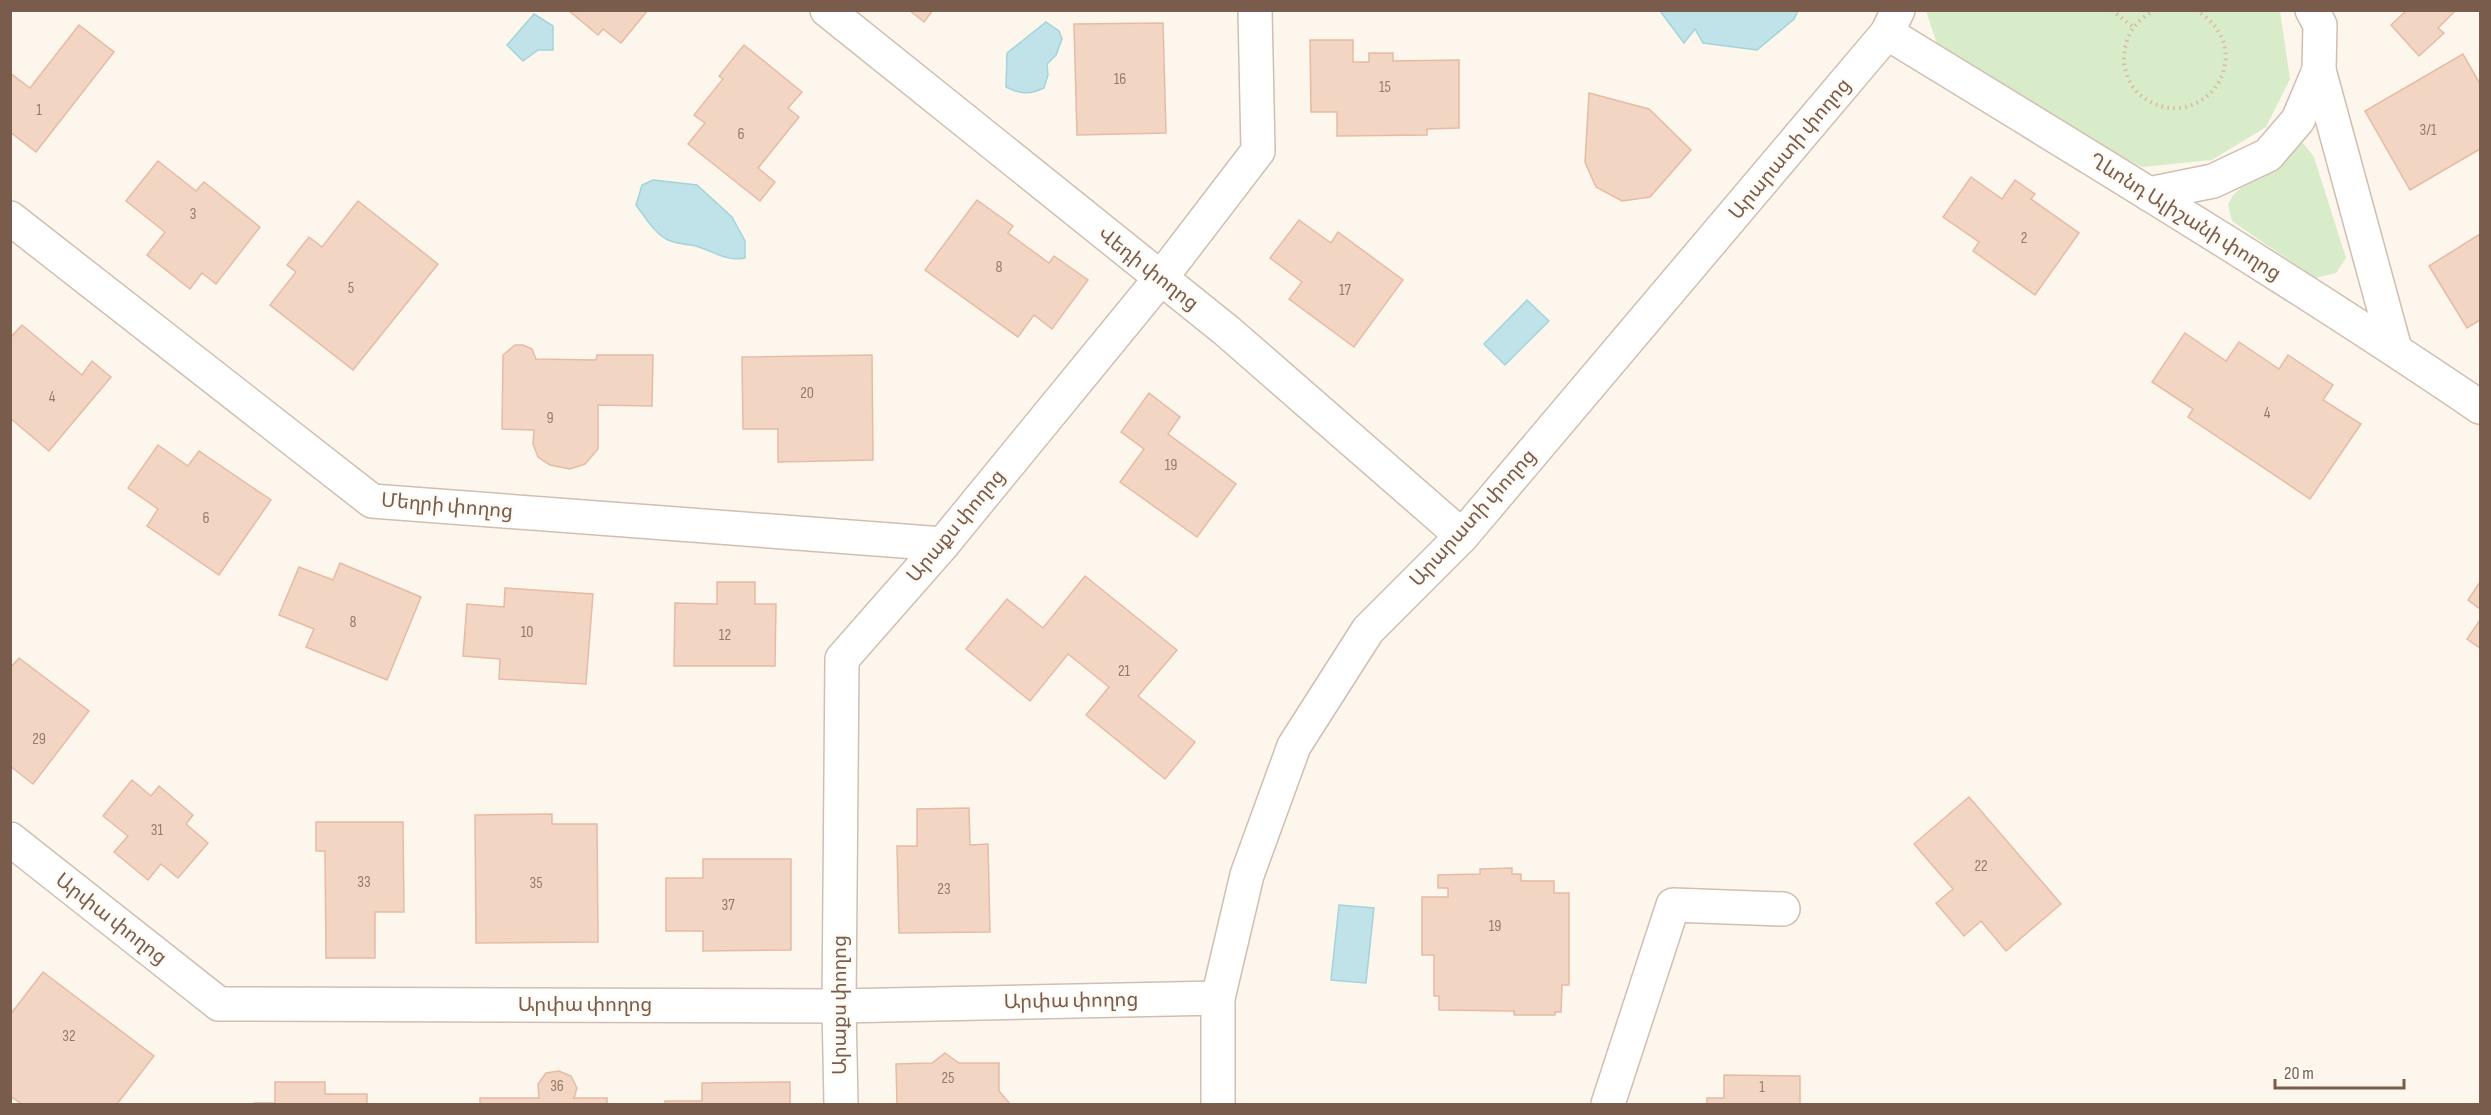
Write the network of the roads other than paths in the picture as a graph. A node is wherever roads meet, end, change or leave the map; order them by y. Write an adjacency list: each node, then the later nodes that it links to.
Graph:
1 (827, 10): 8 (street, Վեդի փողոց)
2 (1255, 10): 8 (street, Արաքս փողոց)
3 (2312, 10): 5 (street)
4 (1892, 22): 6 (street, Ղևոնդ Ալիշանի փողոց); 11 (street, Արարատի փողոց)
5 (2319, 70): 6 (street); 9 (street)
6 (2150, 194): 9 (street, Ղևոնդ Ալիշանի փողոց)
7 (10, 218): 12 (street, Մեղրի փողոց)
8 (1160, 279): 11 (street, Վեդի փողոց); 12 (street, Արաքս փողոց)
9 (2395, 349): 10 (street, Ղևոնդ Ալիշանի փողոց)
10 (2481, 407)
11 (1462, 536): 15 (street, Արարատի փողոց)
12 (943, 544): 16 (street, Արաքս փողոց)
13 (10, 839): 16 (street, Արփա փողոց)
14 (1783, 909): 19 (street)
15 (1218, 998): 16 (street, Արփա փողոց); 18 (street, Արարատի փողոց)
16 (839, 1006): 17 (street, Արաքս փողոց)
17 (841, 1104)
18 (1218, 1104)
19 (1608, 1104)

